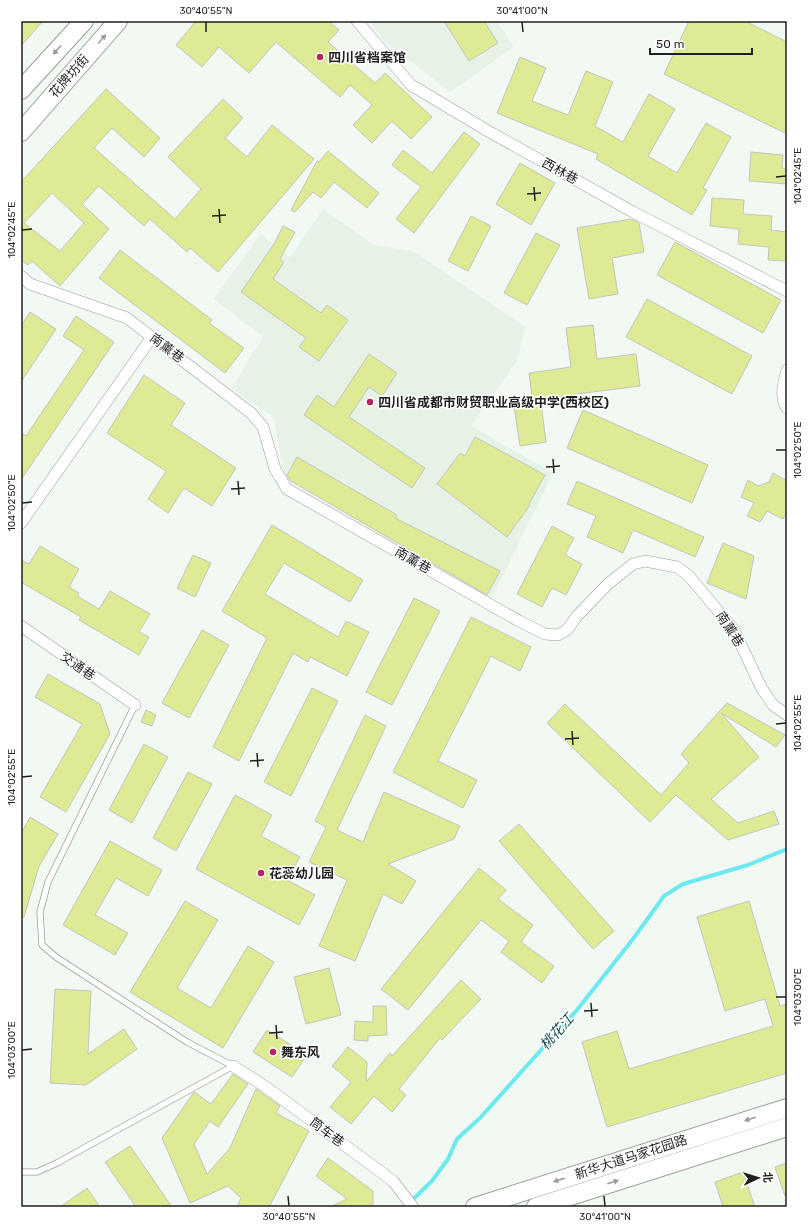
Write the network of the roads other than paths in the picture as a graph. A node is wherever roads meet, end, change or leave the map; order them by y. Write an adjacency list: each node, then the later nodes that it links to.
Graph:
1 (84, 21): 4 (main road, 花牌坊街, one-way to 4)
2 (118, 21): 5 (main road, 花牌坊街, one-way to 2)
3 (357, 21): 7 (street, 西林巷)
4 (21, 90)
5 (21, 132)
6 (21, 276): 8 (street, 南薰巷)
7 (787, 290)
8 (152, 337): 11 (street); 14 (street, 南薰巷)
9 (787, 370): 10 (street)
10 (787, 408)
11 (21, 523)
12 (21, 626): 13 (street, 交通巷)
13 (135, 705): 15 (lane)
14 (787, 715)
15 (233, 1066): 18 (lane); 19 (street, 筒车巷)
16 (787, 1108): 20 (main road, 新华大道马家花园路, one-way to 20)
17 (787, 1127): 21 (main road, 新华大道马家花园路, one-way to 17)
18 (21, 1172)
19 (413, 1207)
20 (475, 1207)
21 (536, 1207)

